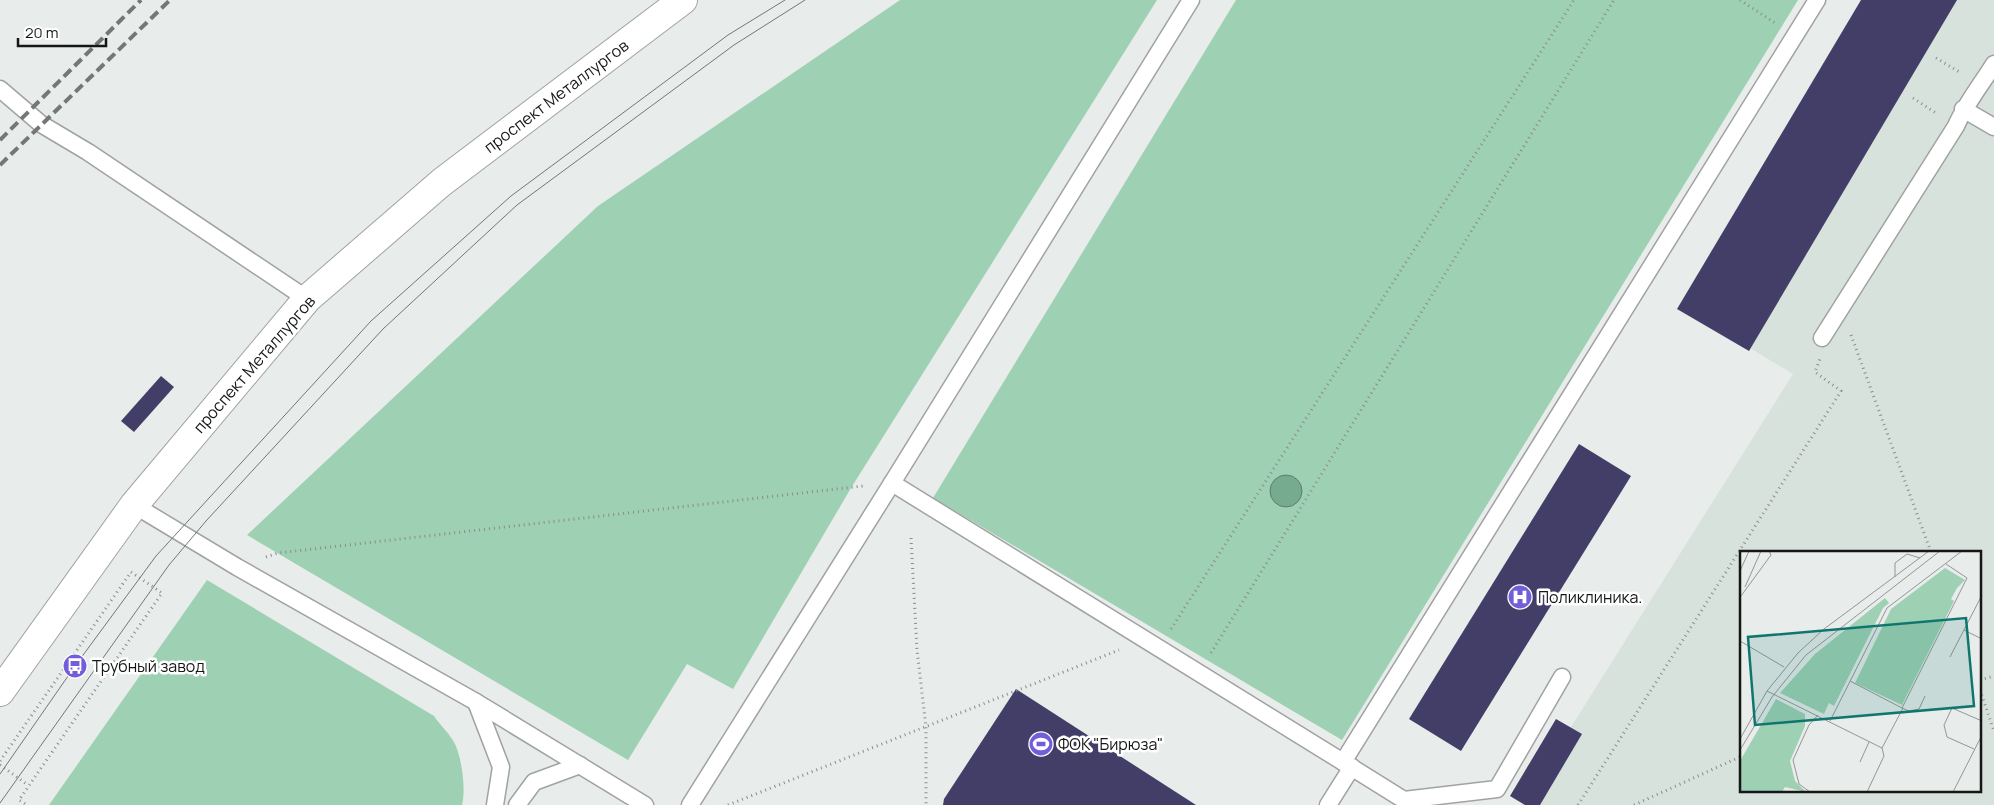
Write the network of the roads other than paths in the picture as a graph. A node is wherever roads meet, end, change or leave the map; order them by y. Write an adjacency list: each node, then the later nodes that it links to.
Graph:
1 (684, 0): 8 (street, проспект Металлургов)
2 (1191, 0): 10 (lane)
3 (1817, 0): 15 (lane)
4 (1994, 64): 6 (lane)
5 (0, 90): 8 (lane)
6 (1963, 108): 7 (lane); 9 (lane)
7 (1994, 127)
8 (307, 299): 11 (street, проспект Металлургов)
9 (1822, 346)
10 (892, 483): 15 (lane); 20 (lane)
11 (134, 506): 13 (street, проспект Металлургов); 14 (lane)
12 (1562, 676): 15 (lane)
13 (0, 692)
14 (476, 702): 16 (lane); 17 (lane)
15 (1347, 764): 21 (lane)
16 (580, 765): 18 (lane); 19 (lane)
17 (495, 805)
18 (517, 805)
19 (645, 805)
20 (690, 805)
21 (1328, 805)

